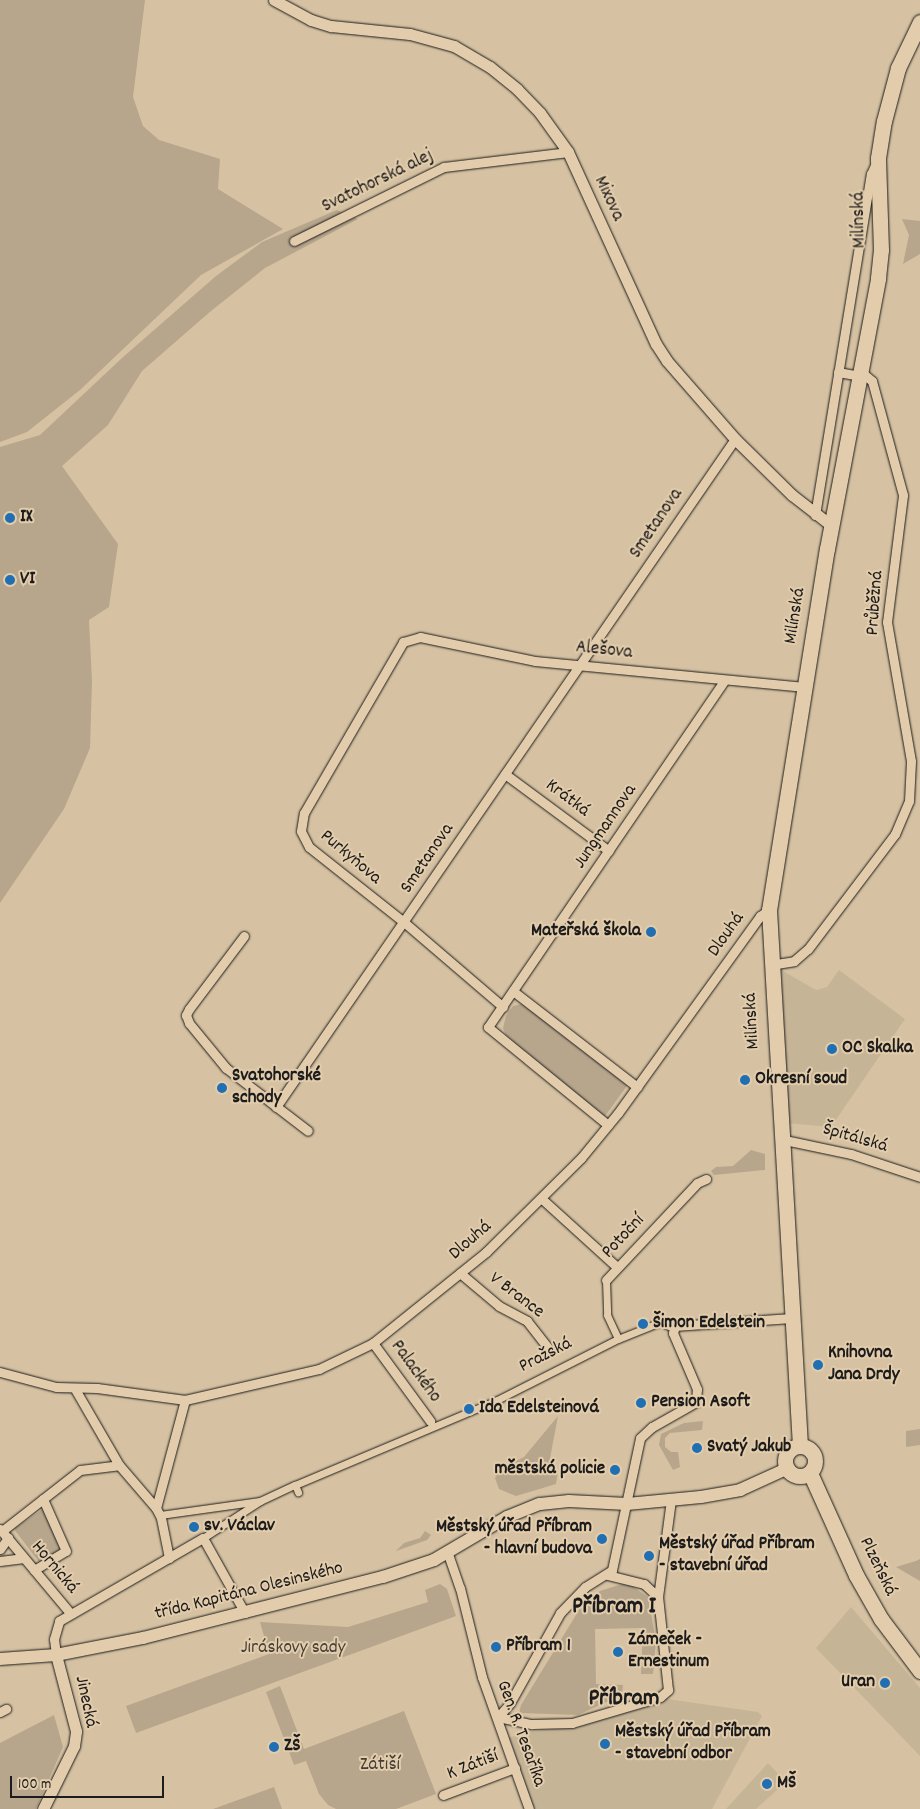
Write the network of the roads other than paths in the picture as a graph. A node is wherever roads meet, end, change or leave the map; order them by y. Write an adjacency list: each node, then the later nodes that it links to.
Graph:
1 (274, 0): 3 (street, Mixova)
2 (920, 22): 4 (main road, Milínská)
3 (568, 152): 5 (street, Svatohorská alej); 8 (street, Mixova)
4 (878, 158): 6 (street); 7 (main road, Milínská)
5 (294, 241)
6 (838, 372): 7 (street); 9 (street)
7 (860, 373): 10 (main road, Milínská); 20 (street, Průběžná)
8 (735, 438): 9 (street, Mixova); 12 (street, Smetanova)
9 (815, 515): 10 (street, Mixova)
10 (832, 526): 14 (main road, Milínská)
11 (403, 642): 12 (street, Alešova); 18 (street, Purkyňova)
12 (580, 665): 13 (street, Alešova); 15 (street, Smetanova)
13 (725, 680): 14 (street, Alešova); 16 (street, Jungmannova)
14 (805, 687): 17 (main road, Milínská)
15 (505, 774): 16 (street, Krátká); 18 (street, Smetanova)
16 (609, 851): 21 (street, Jungmannova)
17 (769, 910): 20 (main road, Milínská); 23 (street, Dlouhá)
18 (405, 923): 22 (street, Purkyňova); 24 (street, Smetanova)
19 (244, 936): 24 (street)
20 (770, 965): 27 (main road, Milínská)
21 (513, 991): 22 (street, Jungmannova); 23 (street)
22 (502, 1007): 25 (street, Jungmannova)
23 (637, 1087): 25 (street, Dlouhá)
24 (276, 1107): 26 (street)
25 (608, 1126): 30 (street, Dlouhá)
26 (308, 1132)
27 (780, 1138): 28 (street, Špitálská); 34 (main road, Milínská)
28 (920, 1177)
29 (706, 1179): 31 (street, Potoční)
30 (542, 1199): 31 (street); 32 (street, Dlouhá)
31 (617, 1267): 33 (street, Potoční)
32 (460, 1273): 37 (street, Dlouhá); 38 (street, V Brance)
33 (606, 1280): 36 (street, Potoční)
34 (791, 1318): 35 (street); 43 (main road, Milínská)
35 (673, 1328): 36 (street, Pražská); 52 (street)
36 (616, 1336): 42 (street, Pražská)
37 (373, 1343): 41 (street, Dlouhá); 42 (street, Palackého)
38 (548, 1349)
39 (0, 1372): 40 (street)
40 (75, 1389): 41 (street); 44 (street)
41 (185, 1400): 53 (street)
42 (432, 1424): 47 (street, Pražská)
43 (800, 1446): 45 (main road); 46 (main road)
44 (119, 1465): 49 (street); 53 (street)
45 (786, 1469): 46 (main road); 50 (main road, třída Kapitána Olesinského)
46 (810, 1473): 68 (main road, Plzeňská)
47 (295, 1485): 48 (street); 51 (street, Pražská)
48 (298, 1492)
49 (43, 1499): 54 (street); 61 (street)
50 (671, 1500): 52 (main road, třída Kapitána Olesinského); 63 (street)
51 (260, 1502): 53 (street); 55 (street)
52 (626, 1509): 57 (main road, třída Kapitána Olesinského); 62 (street)
53 (158, 1511): 59 (street)
54 (3, 1532): 56 (street); 58 (street, Hornická)
55 (202, 1538): 59 (street); 65 (street)
56 (0, 1549)
57 (448, 1554): 65 (main road, třída Kapitána Olesinského); 69 (street, Gen. R. Tesaříka)
58 (24, 1558): 60 (street); 61 (street, Hornická)
59 (169, 1558): 64 (street)
60 (0, 1561)
61 (34, 1570): 64 (street, Hornická)
62 (607, 1574): 63 (street); 69 (street)
63 (658, 1596): 69 (street)
64 (70, 1613): 66 (street, Hornická)
65 (245, 1613): 66 (main road, třída Kapitána Olesinského)
66 (56, 1655): 67 (main road, třída Kapitána Olesinského); 72 (street, Jinecká)
67 (0, 1660)
68 (920, 1671)
69 (498, 1717): 70 (street, Gen. R. Tesaříka)
70 (515, 1768): 71 (street, K Zátiší); 73 (street, Gen. R. Tesaříka)
71 (443, 1795)
72 (43, 1809)
73 (530, 1809)

